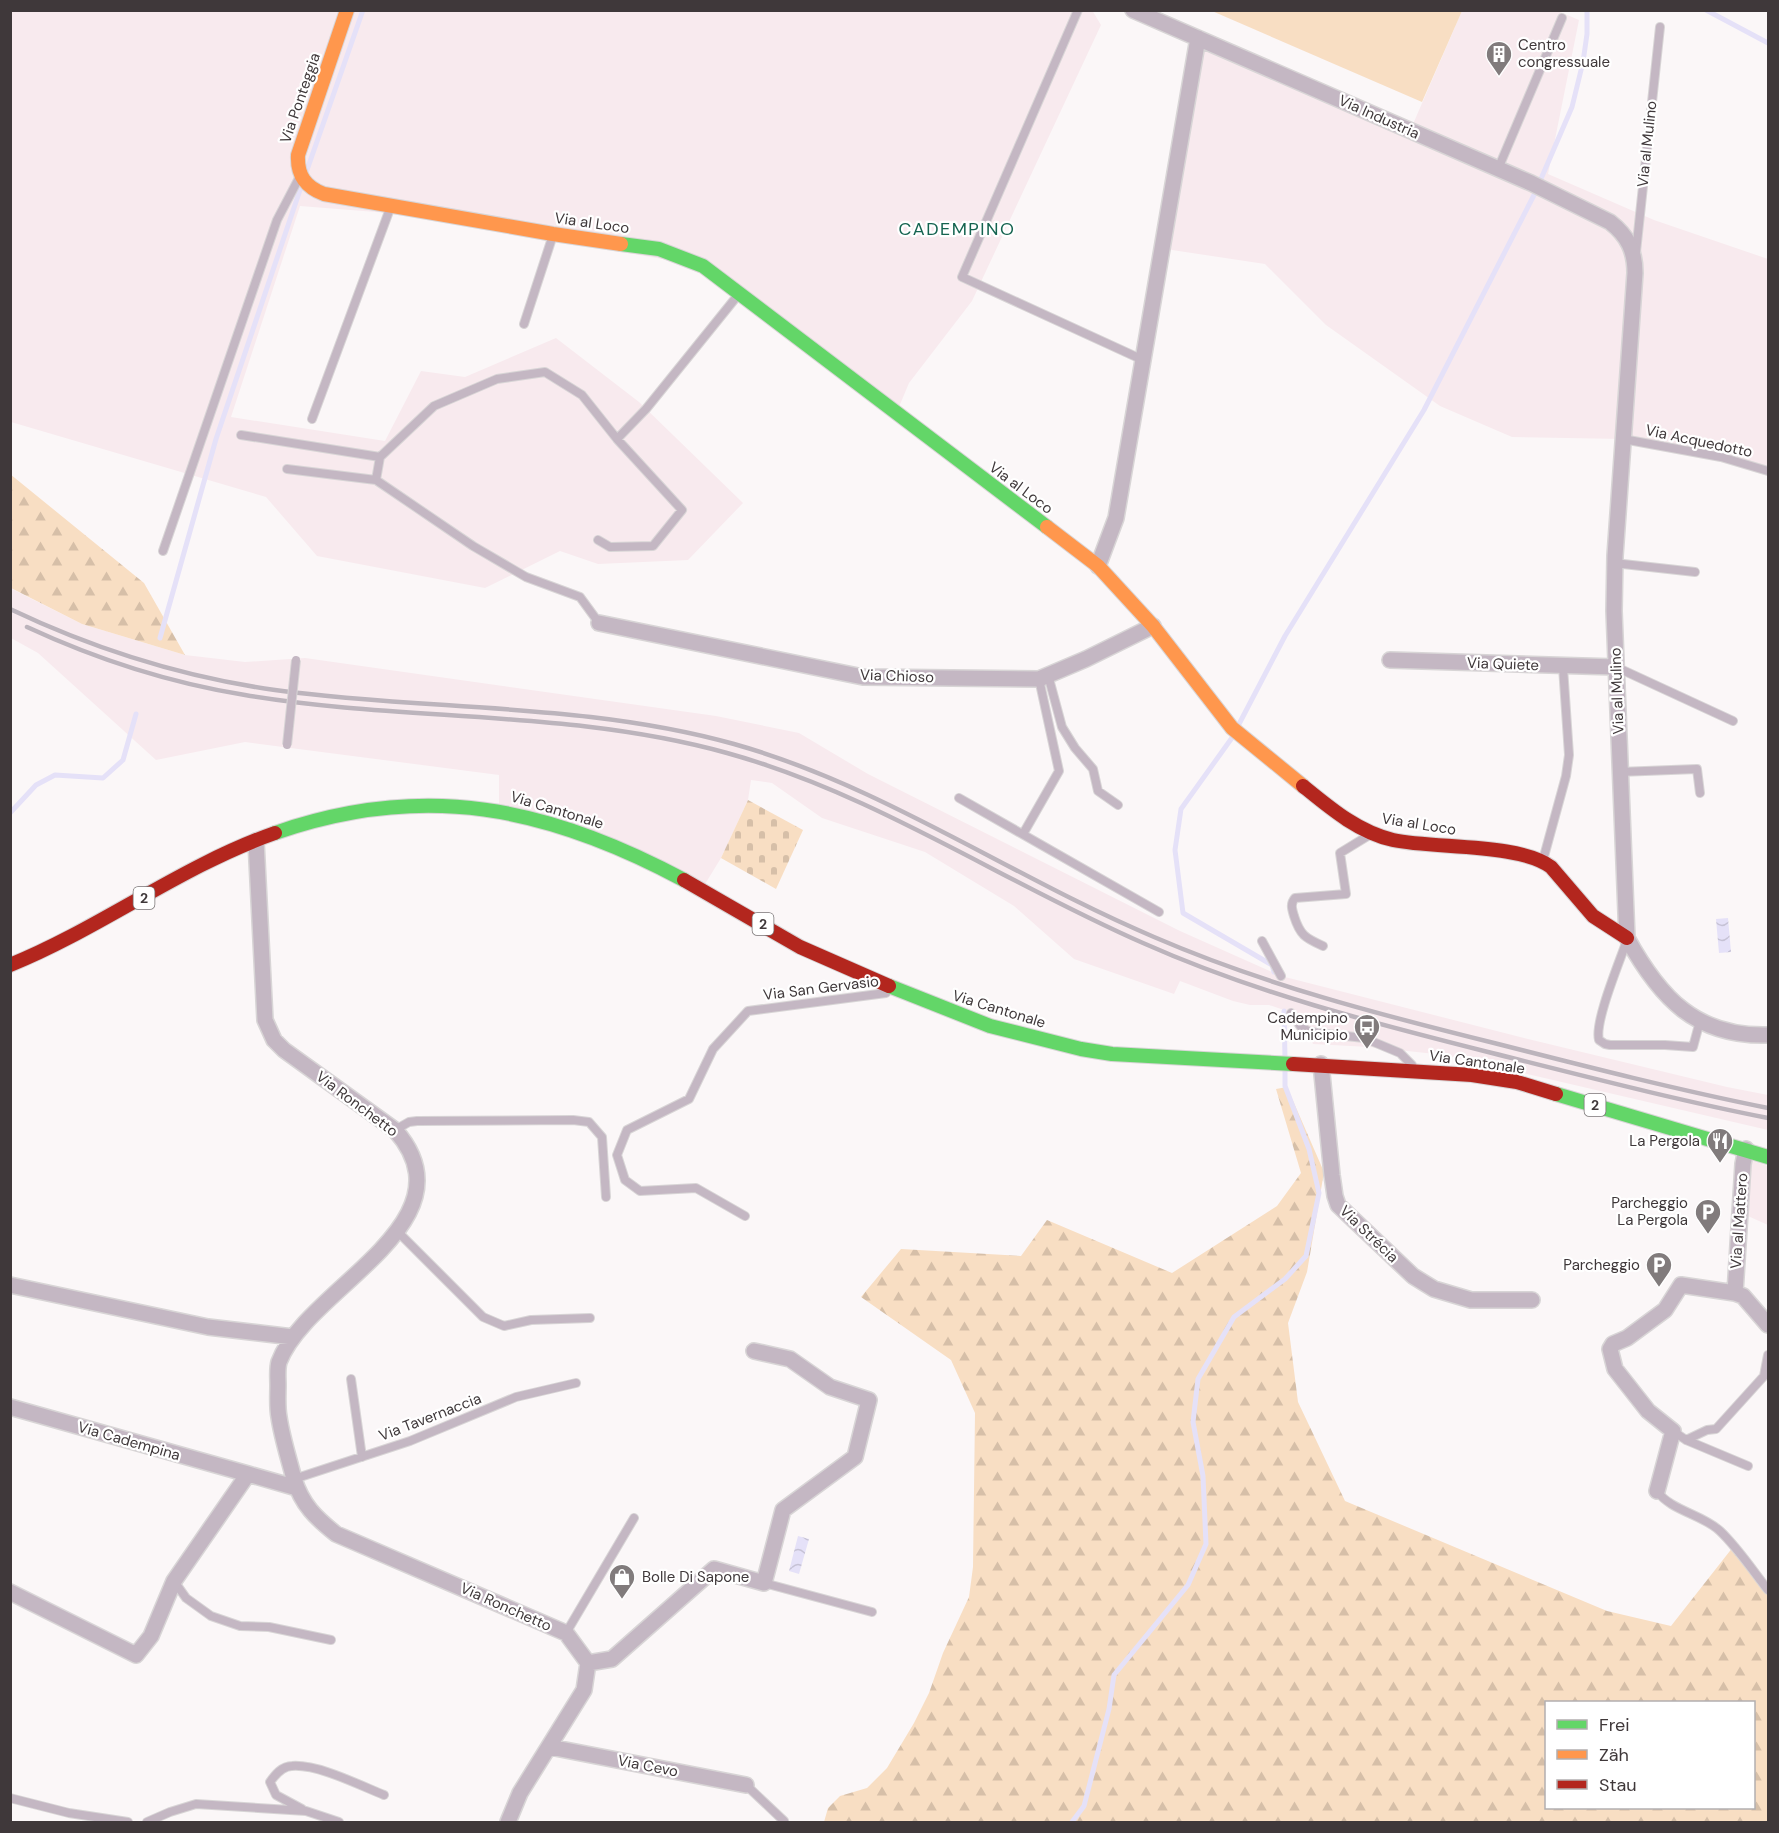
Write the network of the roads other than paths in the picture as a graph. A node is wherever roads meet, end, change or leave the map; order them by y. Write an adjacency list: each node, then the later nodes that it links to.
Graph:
1 (347, 10): 8 (main road, Via Ponteggia)
2 (1078, 10): 15 (lane)
3 (1133, 10): 6 (street, Via Industria)
4 (1562, 18): 7 (lane)
5 (1660, 27): 12 (lane, Via al Mulino)
6 (1198, 38): 7 (street, Via Industria); 15 (street)
7 (1498, 169): 10 (street, Via Industria)
8 (300, 177): 9 (main road, Via al Loco); 25 (lane)
9 (392, 205): 11 (main road, Via al Loco); 16 (lane)
10 (1621, 231): 12 (street, Via al Mulino)
11 (553, 234): 13 (main road, Via al Loco); 14 (lane)
12 (1635, 261): 19 (street, Via al Mulino)
13 (739, 294): 18 (lane); 27 (main road, Via al Loco)
14 (524, 324)
15 (1143, 360): 27 (street)
16 (312, 419)
17 (241, 435): 20 (lane)
18 (616, 439): 20 (lane); 24 (lane)
19 (1623, 439): 22 (lane, Via Acquedotto); 26 (street, Via al Mulino)
20 (380, 456): 23 (lane)
21 (287, 469): 23 (lane)
22 (1768, 471)
23 (376, 480): 29 (lane)
24 (598, 540)
25 (163, 551)
26 (1614, 563): 28 (lane); 34 (street, Via al Mulino)
27 (1098, 566): 30 (main road, Via al Loco)
28 (1695, 572)
29 (599, 623): 35 (street, Via Chioso)
30 (1153, 626): 35 (street, Via Chioso); 42 (main road, Via al Loco)
31 (296, 660): 37 (lane, bridge)
32 (1390, 660): 33 (street, Via Quiete)
33 (1563, 667): 34 (street, Via Quiete); 45 (lane)
34 (1616, 668): 36 (lane); 38 (street, Via al Mulino)
35 (1044, 677): 41 (lane); 43 (lane)
36 (1733, 721)
37 (287, 745)
38 (1619, 772): 39 (lane); 47 (street, Via al Mulino)
39 (1700, 793)
40 (959, 798): 43 (lane)
41 (1118, 804)
42 (1372, 833): 45 (main road, Via al Loco); 49 (lane)
43 (1023, 834): 46 (lane)
44 (256, 841): 50 (main road, 2); 52 (main road, Via Cantonale / 2); 58 (street, Via Ronchetto)
45 (1543, 861): 47 (main road)
46 (1159, 912)
47 (1628, 938): 54 (street, Via al Mulino); 54 (lane)
48 (1262, 941): 51 (lane)
49 (1323, 946)
50 (10, 965)
51 (1281, 976)
52 (900, 992): 56 (main road, Via Cantonale / 2); 62 (lane, Via San Gervasio)
53 (1291, 1013): 57 (lane)
54 (1700, 1021): 55 (street, Via al Mulino)
55 (1768, 1035)
56 (1321, 1064): 57 (main road, Via Cantonale / 2); 66 (street, Via Strécia)
57 (1417, 1070): 59 (main road, Via Cantonale / 2)
58 (395, 1130): 61 (lane); 63 (street, Via Ronchetto)
59 (1746, 1149): 60 (main road, Via Cantonale / 2); 65 (street, Via al Mattero)
60 (1768, 1157)
61 (606, 1197)
62 (745, 1216)
63 (398, 1232): 67 (lane); 69 (street, Via Ronchetto)
64 (10, 1285): 69 (street)
65 (1735, 1293): 68 (street); 75 (street)
66 (1532, 1300)
67 (590, 1318)
68 (1768, 1325)
69 (293, 1337): 79 (street, Via Ronchetto)
70 (754, 1351): 83 (street)
71 (1768, 1355): 75 (lane)
72 (351, 1379): 76 (lane)
73 (576, 1383): 76 (lane, Via Tavernaccia)
74 (10, 1407): 78 (street, Via Cadempina)
75 (1679, 1435): 77 (lane); 80 (street)
76 (362, 1457): 79 (lane, Via Tavernaccia)
77 (1748, 1466)
78 (248, 1474): 79 (street); 82 (street)
79 (296, 1484): 87 (street, Via Ronchetto)
80 (1657, 1491): 84 (lane)
81 (634, 1518): 87 (lane)
82 (174, 1581): 85 (street); 88 (lane)
83 (764, 1582): 86 (lane); 89 (street)
84 (1768, 1590)
85 (10, 1592)
86 (872, 1612)
87 (566, 1633): 89 (street, Via Ronchetto)
88 (331, 1640)
89 (588, 1663): 90 (street)
90 (550, 1747): 91 (street, Via Cevo); 99 (street)
91 (746, 1785): 95 (lane)
92 (384, 1795): 94 (lane)
93 (10, 1798): 96 (lane)
94 (306, 1811): 97 (lane); 98 (lane)
95 (784, 1821)
96 (128, 1822)
97 (147, 1822)
98 (339, 1822)
99 (508, 1822)

